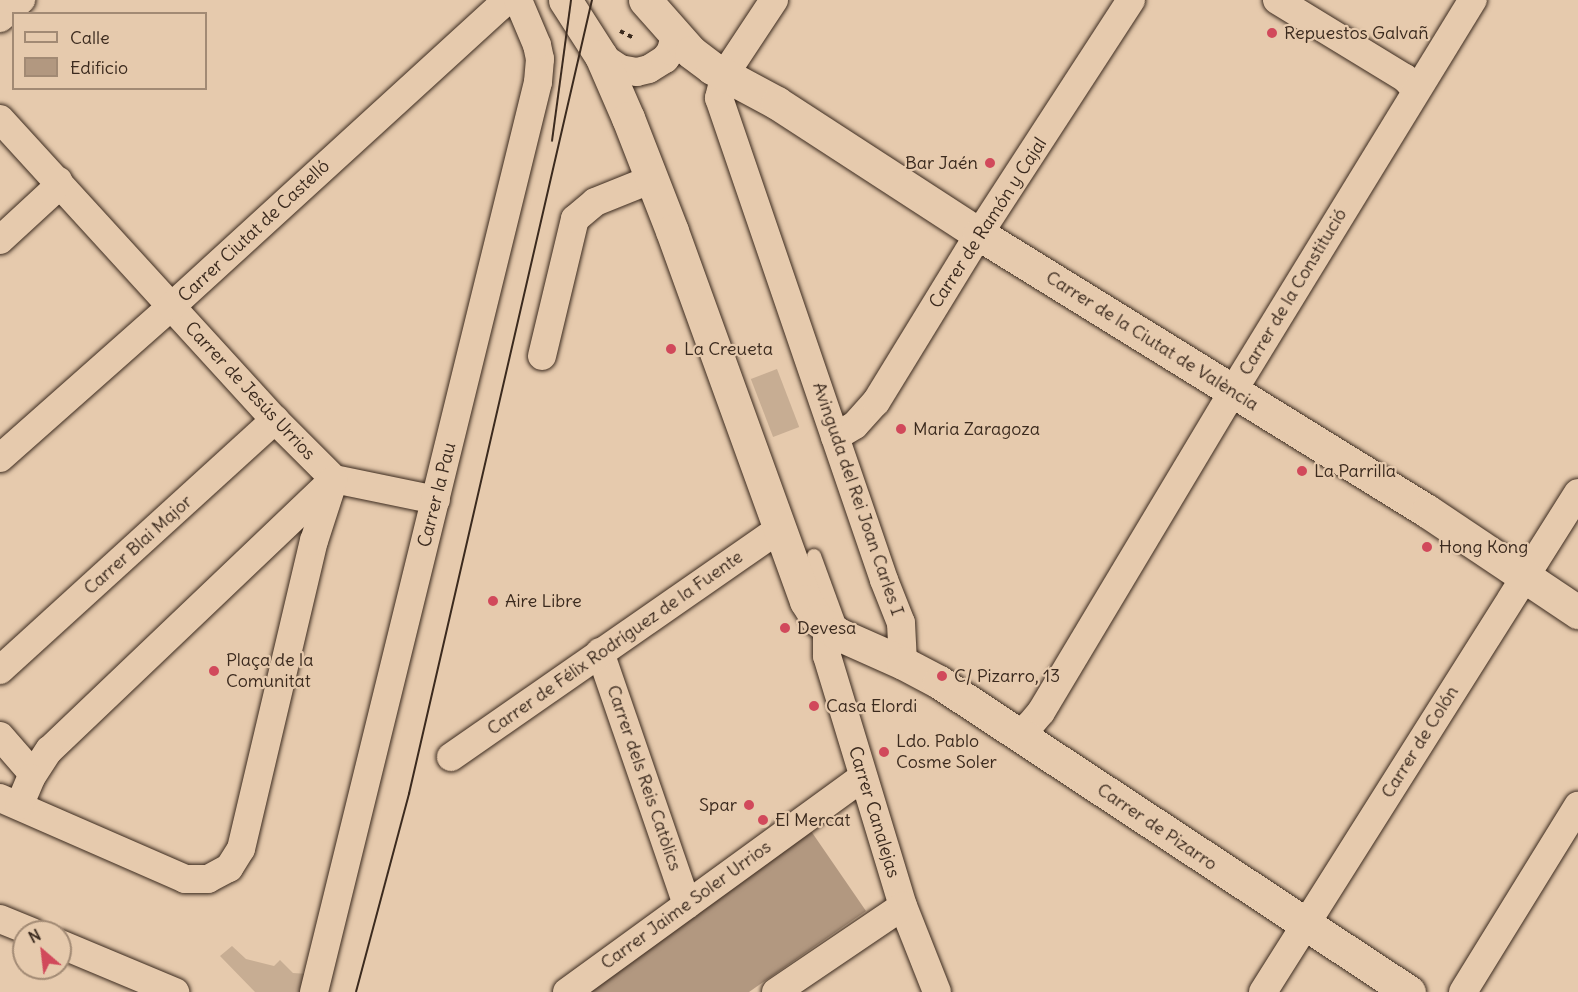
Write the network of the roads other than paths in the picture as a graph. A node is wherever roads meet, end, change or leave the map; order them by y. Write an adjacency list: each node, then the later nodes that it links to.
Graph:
1 (21, 0): 10 (street)
2 (504, 0): 20 (street, Carrer Ciutat de Castelló)
3 (518, 0): 28 (street, Carrer la Pau)
4 (565, 0): 12 (main road)
5 (645, 0): 11 (main road)
6 (774, 0): 13 (street)
7 (1131, 0): 18 (street, Carrer de Ramón y Cajal)
8 (1277, 0): 14 (street)
9 (1473, 0): 14 (street, Carrer de la Constitució)
10 (0, 18)
11 (675, 35): 12 (street); 13 (main road)
12 (601, 56): 16 (main road)
13 (725, 74): 18 (main road, Carrer de la Ciutat de València); 24 (street, Avinguda del Rei Joan Carles I)
14 (1416, 90): 22 (street, Carrer de la Constitució)
15 (0, 119): 17 (street, Carrer de Jesús Urrios)
16 (652, 179): 21 (street); 29 (main road)
17 (58, 181): 19 (street); 20 (street, Carrer de Jesús Urrios)
18 (979, 234): 22 (main road, Carrer de la Ciutat de València); 24 (street, Carrer de Ramón y Cajal)
19 (0, 240)
20 (171, 306): 23 (street, Carrer de Jesús Urrios); 25 (street, Carrer Ciutat de Castelló)
21 (542, 356)
22 (1233, 391): 31 (main road, Carrer de la Ciutat de València); 37 (street, Carrer de la Constitució)
23 (275, 420): 26 (street, Carrer de Jesús Urrios); 36 (street, Carrer Blai Major)
24 (835, 436): 35 (street, Avinguda del Rei Joan Carles I)
25 (0, 458)
26 (334, 479): 28 (street); 40 (street); 42 (street)
27 (1578, 493): 31 (street, Carrer de Colón)
28 (436, 500): 49 (street, Carrer la Pau)
29 (780, 528): 33 (main road); 34 (street, Carrer de Félix Rodríguez de la Fuente)
30 (814, 556): 33 (lane)
31 (1524, 578): 32 (main road, Carrer de la Ciutat de València); 46 (street, Carrer de Colón)
32 (1578, 612)
33 (837, 633): 35 (main road); 41 (street, Carrer Canalejas)
34 (600, 652): 39 (street, Carrer de Félix Rodríguez de la Fuente); 44 (street, Carrer dels Reis Catòlics)
35 (903, 663): 37 (main road, Carrer de Pizarro)
36 (0, 670)
37 (1018, 734): 46 (main road, Carrer de Pizarro)
38 (0, 736): 40 (street)
39 (451, 757)
40 (33, 774): 42 (street)
41 (863, 777): 44 (street, Carrer Jaime Soler Urrios); 45 (street, Carrer Canalejas)
42 (9, 802)
43 (1578, 806): 55 (street)
44 (687, 904): 50 (street, Carrer Jaime Soler Urrios)
45 (903, 906): 51 (street); 52 (street, Carrer Canalejas)
46 (1305, 926): 53 (street, Carrer de Colón); 54 (main road, Carrer de Pizarro)
47 (72, 949): 48 (street)
48 (175, 992)
49 (314, 992)
50 (567, 992)
51 (776, 992)
52 (937, 992)
53 (1263, 992)
54 (1409, 992)
55 (1463, 992)

